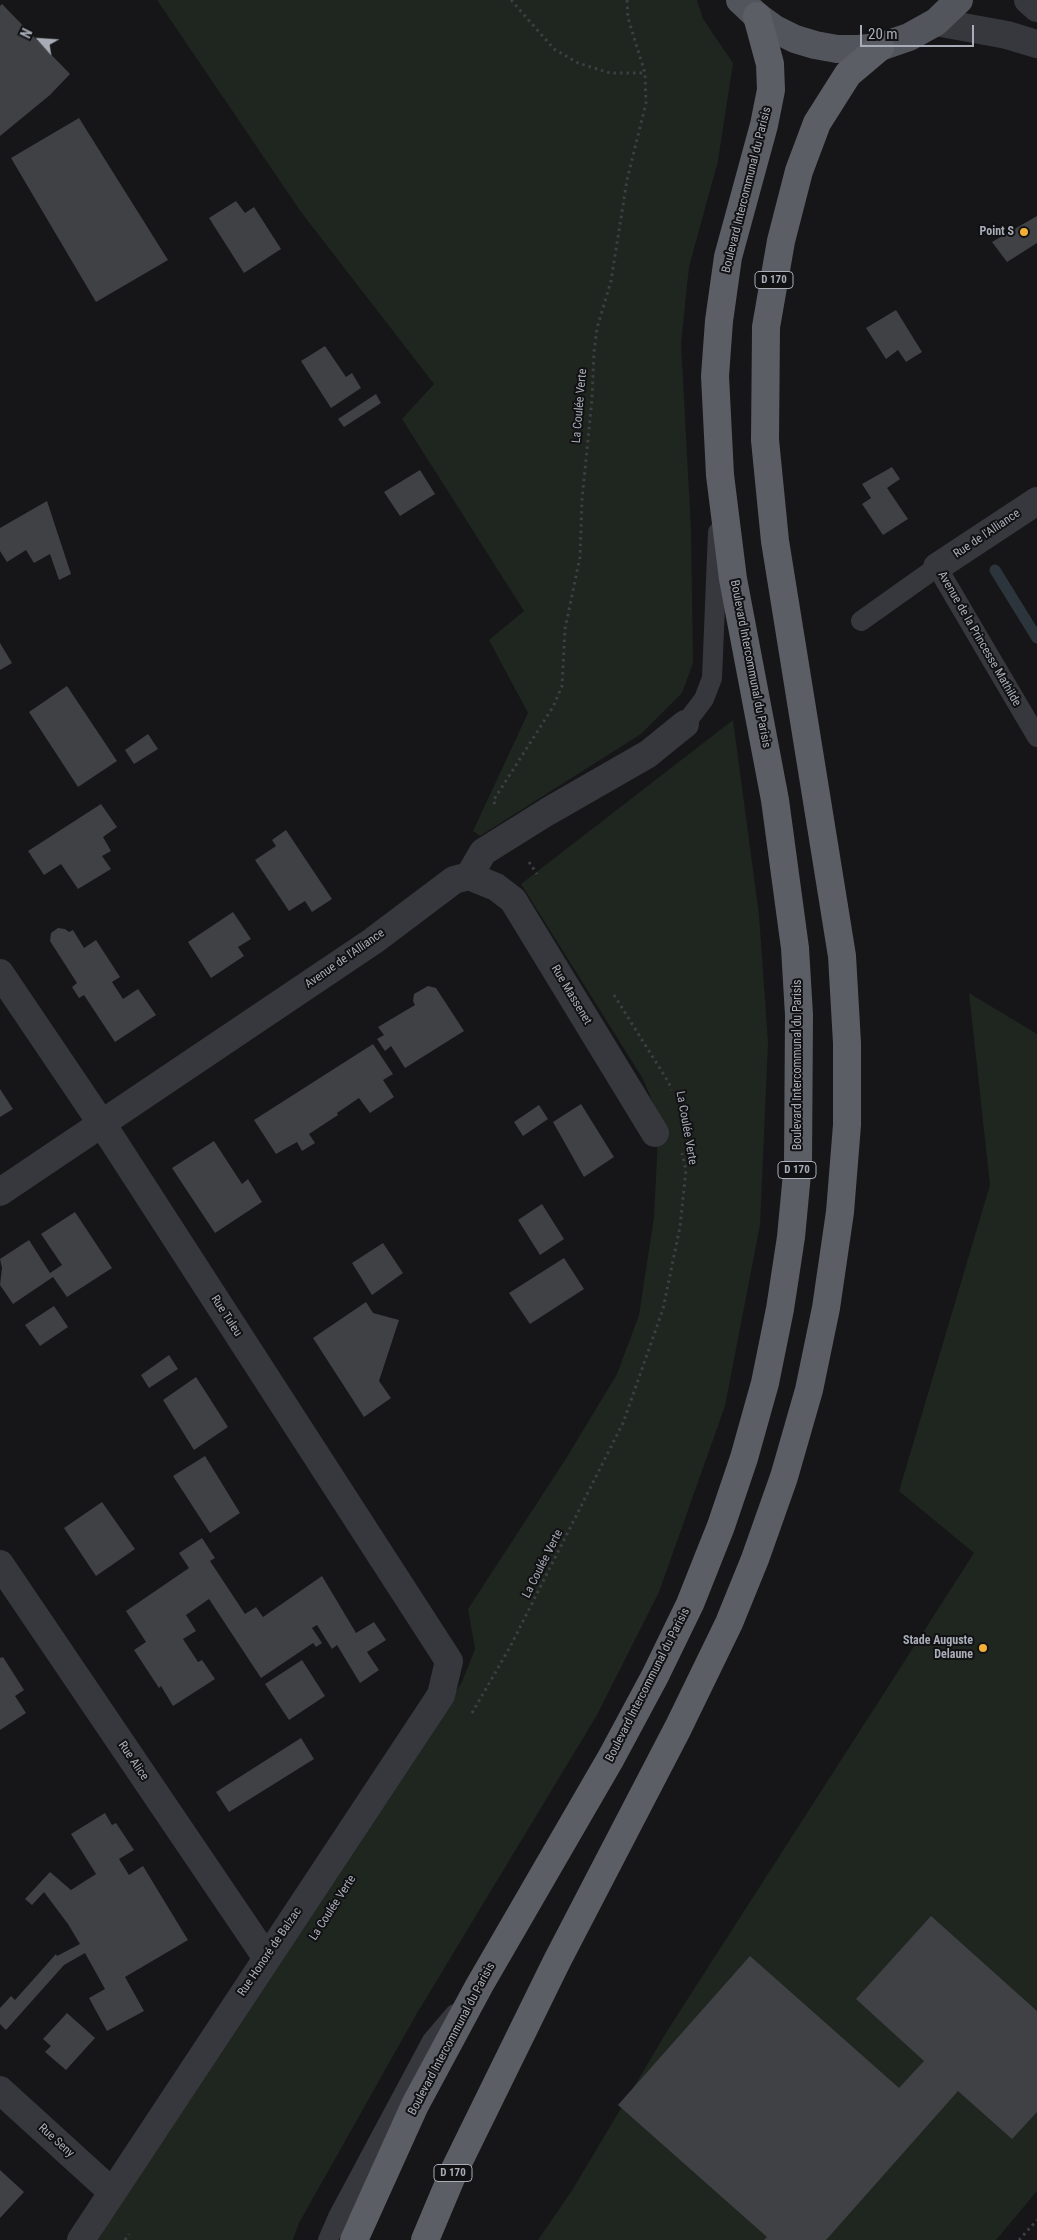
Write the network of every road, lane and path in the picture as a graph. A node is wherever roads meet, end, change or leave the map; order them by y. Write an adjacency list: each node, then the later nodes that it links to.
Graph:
1 (511, 0): 10 (path)
2 (627, 0): 10 (path, La Coulée Verte)
3 (959, 0): 7 (main road)
4 (1028, 0): 6 (street)
5 (749, 8): 9 (main road); 11 (highway, Boulevard Intercommunal du Parisis / D 170)
6 (1037, 8)
7 (936, 22): 8 (street); 9 (main road)
8 (1037, 44)
9 (880, 47): 41 (highway, D 170)
10 (645, 73): 17 (path, La Coulée Verte)
11 (720, 475): 15 (lane); 32 (highway, Boulevard Intercommunal du Parisis / D 170)
12 (1037, 501): 13 (street, Rue de l'Alliance)
13 (937, 567): 14 (lane); 16 (lane, Avenue de la Princesse Mathilde)
14 (861, 621)
15 (685, 724): 19 (street)
16 (1037, 738)
17 (493, 801)
18 (526, 855): 20 (path)
19 (469, 876): 24 (street, Avenue de l'Alliance); 25 (street, Rue Massenet)
20 (539, 877)
21 (0, 973): 24 (street, Rue Tuleu)
22 (612, 992): 23 (path, La Coulée Verte)
23 (671, 1093)
24 (101, 1124): 27 (street, Avenue de l'Alliance); 29 (street, Rue Tuleu)
25 (655, 1133)
26 (682, 1151): 30 (path, La Coulée Verte)
27 (0, 1192)
28 (0, 1564): 31 (street, Rue Alice)
29 (449, 1660): 31 (street, Rue Honoré de Balzac)
30 (467, 1721)
31 (266, 1957): 34 (street, Rue Honoré de Balzac)
32 (479, 1986): 39 (lane); 40 (highway, Boulevard Intercommunal du Parisis / D 170)
33 (0, 2090): 34 (street, Rue Seny)
34 (112, 2192): 37 (street, Rue Honoré de Balzac)
35 (1037, 2220): 42 (path)
36 (130, 2232): 38 (path)
37 (81, 2240)
38 (125, 2240)
39 (328, 2240)
40 (354, 2240)
41 (425, 2240)
42 (1019, 2240)

